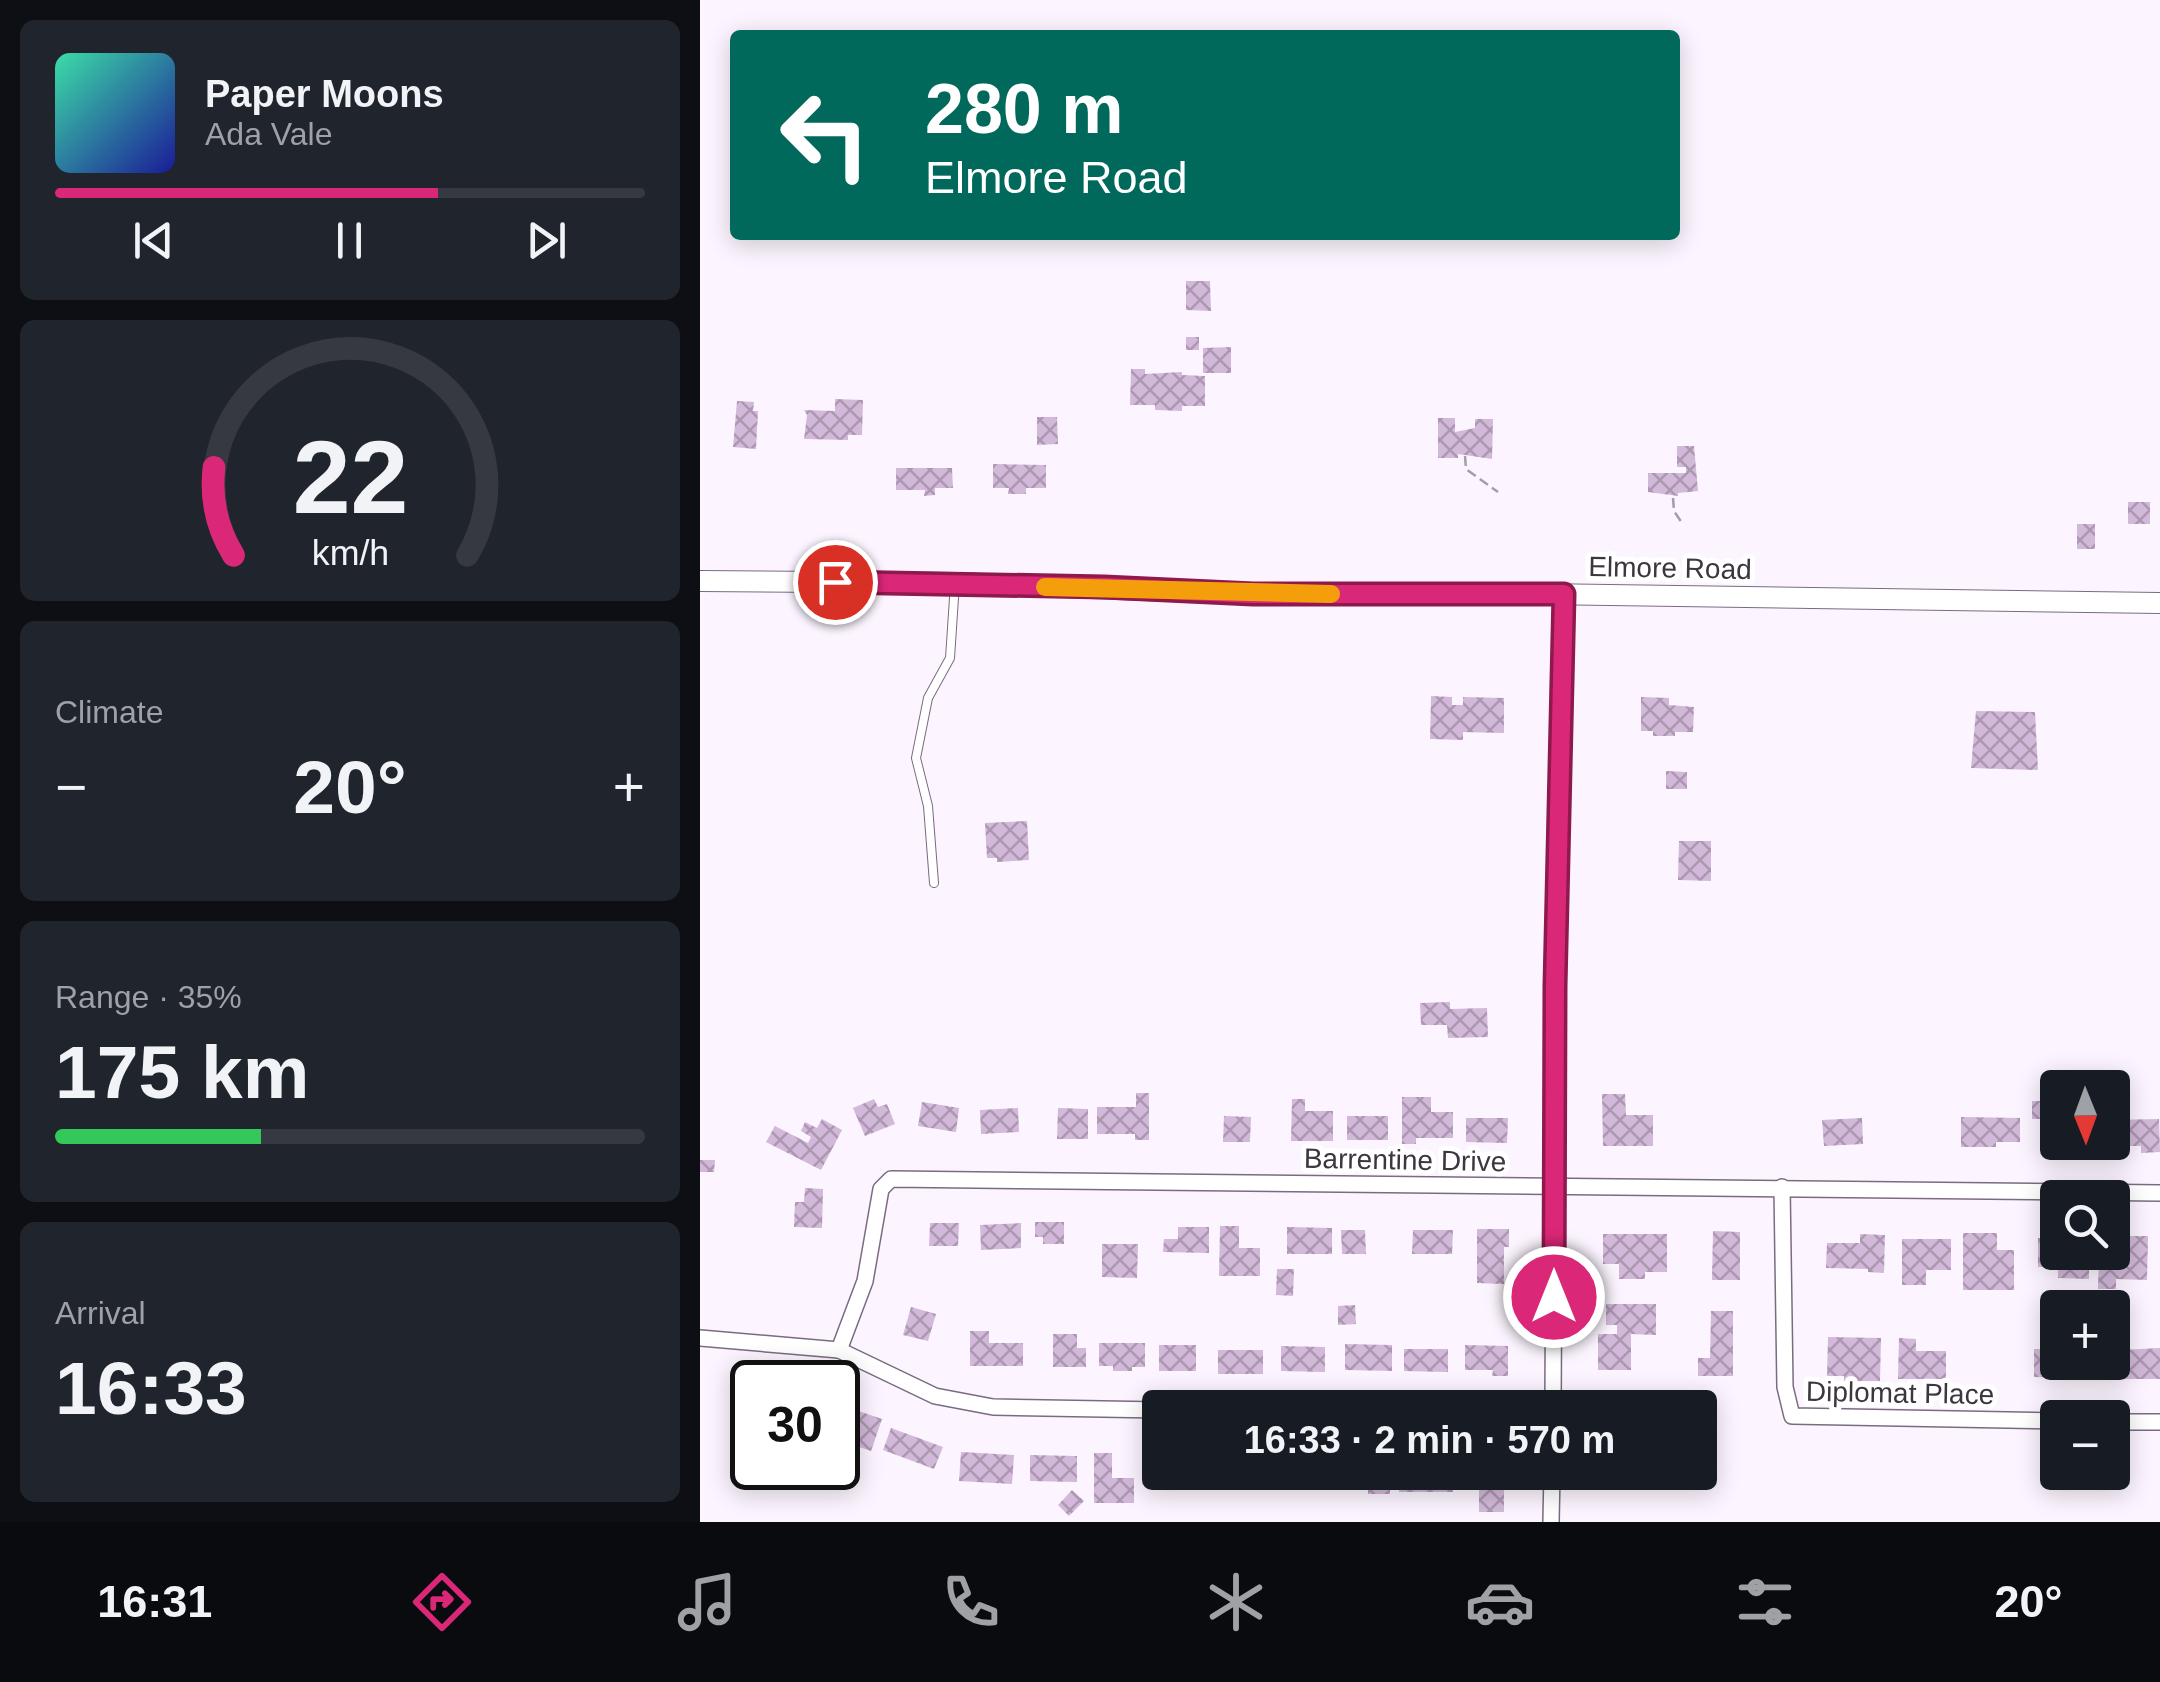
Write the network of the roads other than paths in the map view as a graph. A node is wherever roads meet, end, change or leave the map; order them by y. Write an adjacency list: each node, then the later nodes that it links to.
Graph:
1 (700, 581): 2 (street, Elmore Road)
2 (955, 583): 3 (street, Elmore Road); 5 (lane)
3 (1564, 594): 4 (street, Elmore Road); 6 (street)
4 (2160, 603)
5 (934, 883)
6 (1556, 1186): 7 (street, Barrentine Drive); 10 (street, Barrentine Drive); 11 (street)
7 (1782, 1187): 8 (street, Barrentine Drive); 13 (street, Diplomat Place)
8 (2160, 1193)
9 (700, 1338): 10 (street)
10 (839, 1350): 12 (street)
11 (1553, 1390)
12 (1142, 1410)
13 (2040, 1421)
14 (2130, 1422): 15 (street)
15 (2160, 1422)
16 (1552, 1490): 17 (street)
17 (1551, 1522)

